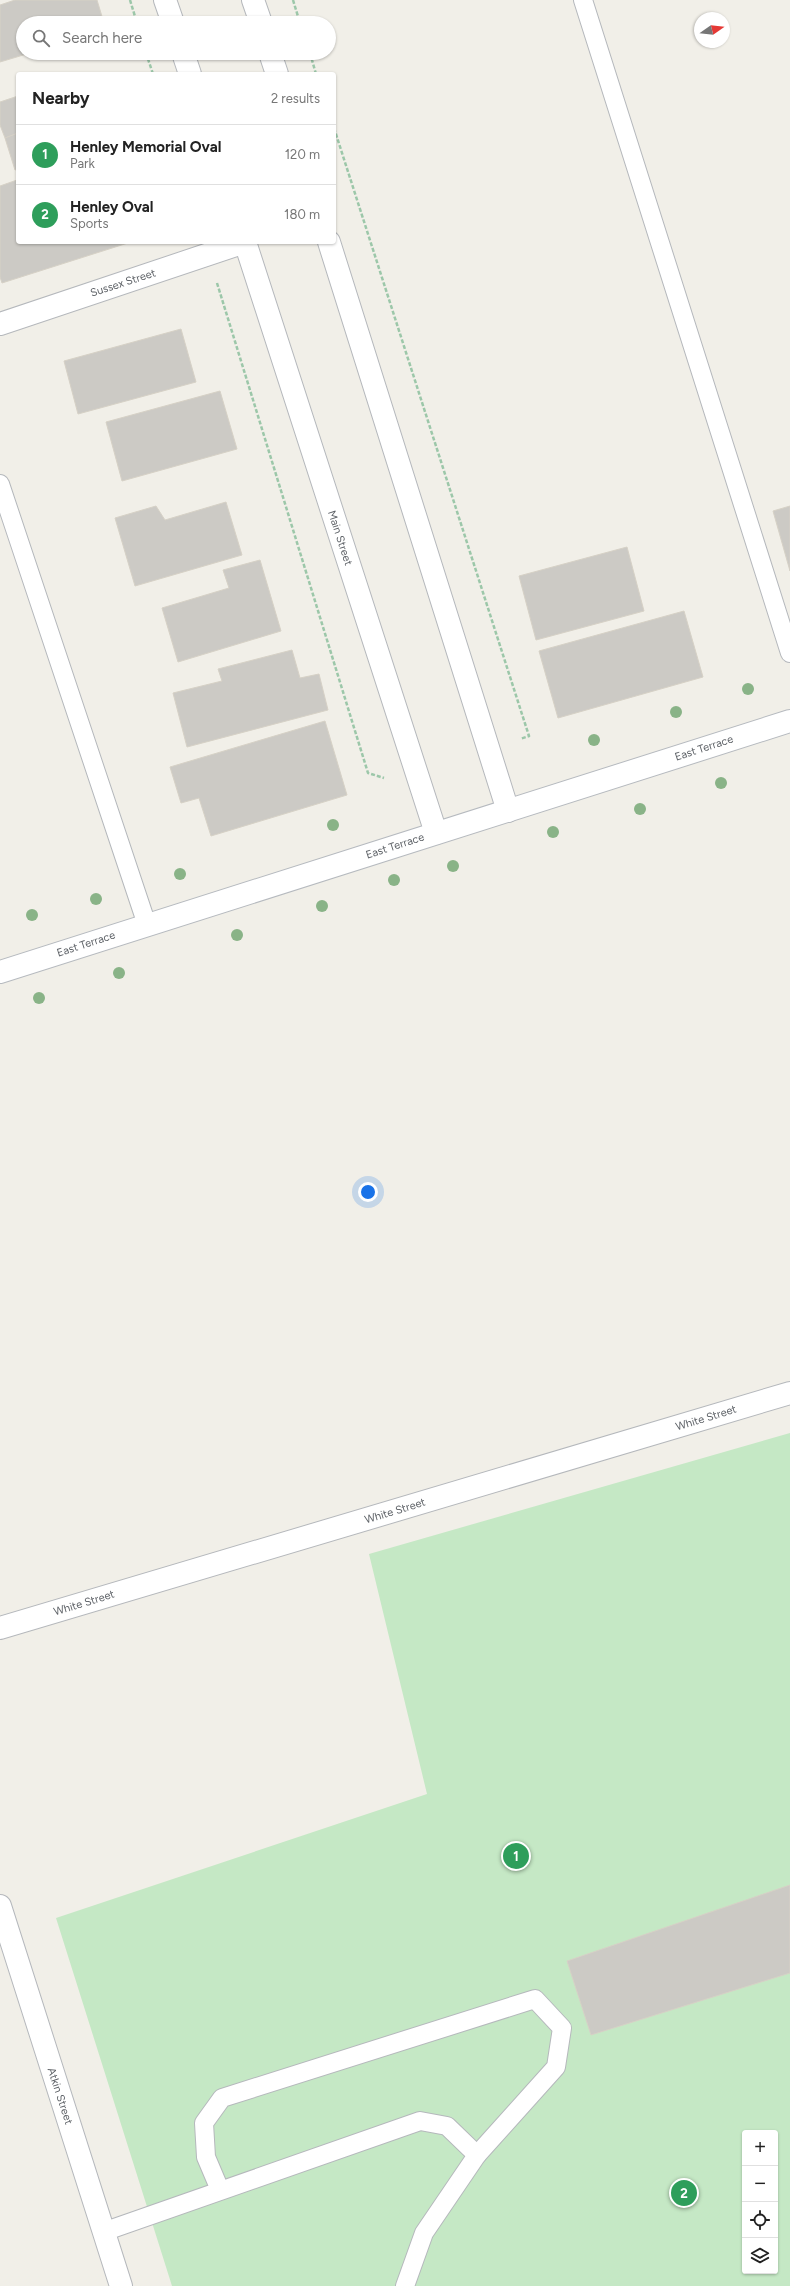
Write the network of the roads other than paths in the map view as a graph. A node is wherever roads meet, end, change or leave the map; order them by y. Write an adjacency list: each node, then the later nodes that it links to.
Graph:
1 (165, 0): 4 (street)
2 (254, 0): 5 (street)
3 (583, 0): 15 (lane)
4 (171, 16)
5 (259, 16)
6 (185, 60): 8 (street)
7 (272, 60): 9 (street)
8 (189, 72)
9 (276, 72)
10 (239, 244): 13 (street, Sussex Street)
11 (246, 244): 18 (street, Main Street)
12 (330, 244): 17 (street)
13 (0, 324)
14 (0, 484): 19 (lane)
15 (790, 653)
16 (790, 721): 17 (street, East Terrace)
17 (508, 811): 18 (street, East Terrace)
18 (436, 834): 19 (street, East Terrace)
19 (147, 925): 20 (street, East Terrace)
20 (0, 972)
21 (790, 1393): 22 (street, White Street)
22 (0, 1628)
23 (0, 1906): 26 (street, Atkin Street)
24 (476, 2155): 25 (lane); 25 (lane); 28 (lane)
25 (220, 2190): 26 (lane)
26 (103, 2232): 27 (street, Atkin Street)
27 (121, 2286)
28 (405, 2286)

